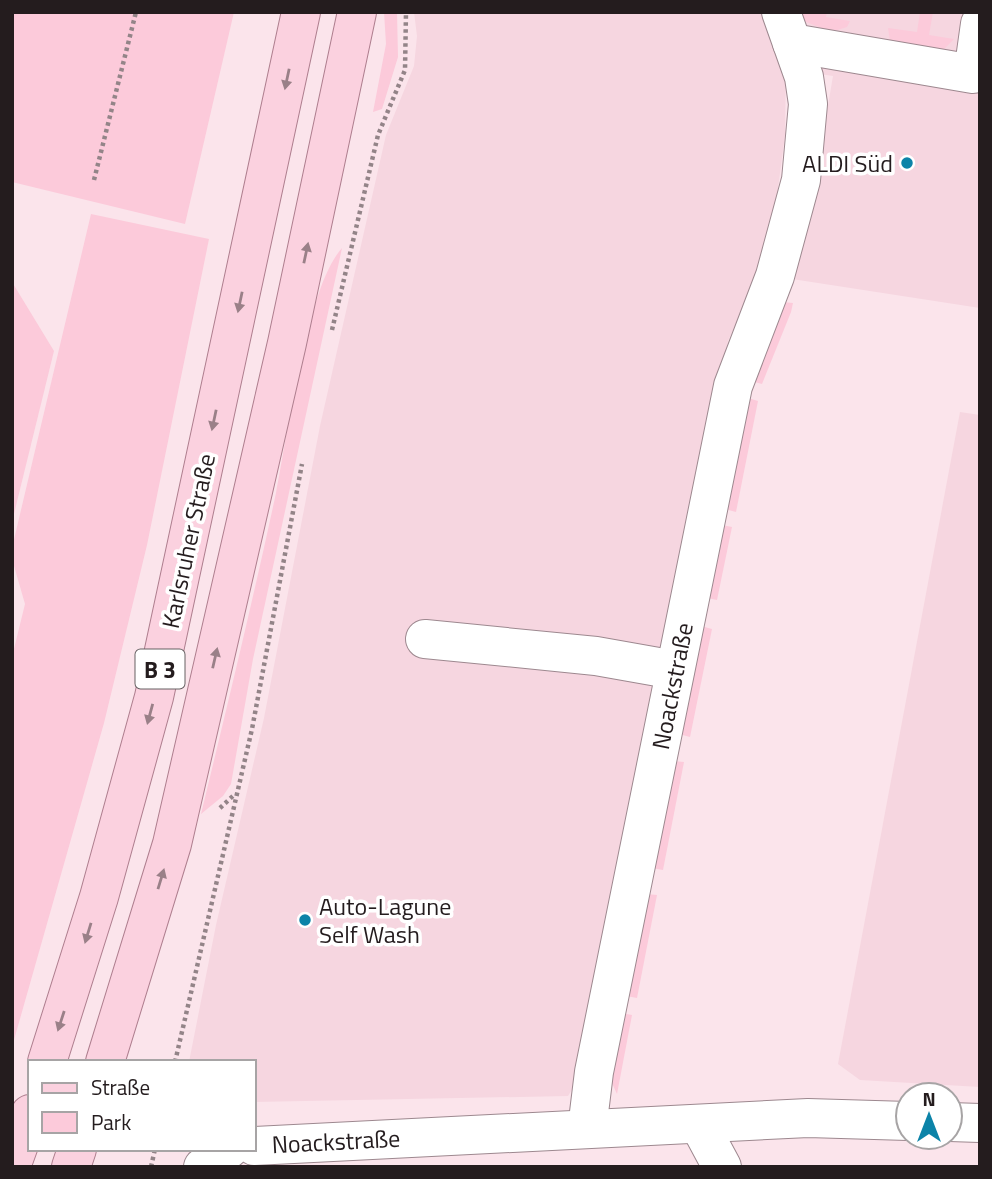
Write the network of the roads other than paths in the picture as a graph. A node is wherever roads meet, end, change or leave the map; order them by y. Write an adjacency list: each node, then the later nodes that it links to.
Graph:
1 (301, 12): 7 (main road, Karlsruher Straße / B 3, one-way to 7)
2 (357, 12): 8 (main road, B 3, one-way to 2)
3 (980, 24): 4 (street)
4 (786, 28): 6 (street, Noackstraße)
5 (425, 639): 6 (street)
6 (675, 670): 12 (street, Noackstraße)
7 (48, 1060)
8 (106, 1060)
9 (28, 1120): 16 (main road)
10 (894, 1121): 11 (street, Noackstraße)
11 (700, 1126): 12 (street, Noackstraße); 18 (street)
12 (587, 1129): 15 (street, Noackstraße)
13 (256, 1146): 15 (street, Noackstraße)
14 (226, 1151): 17 (street)
15 (315, 1154)
16 (12, 1164)
17 (203, 1167)
18 (722, 1167)

